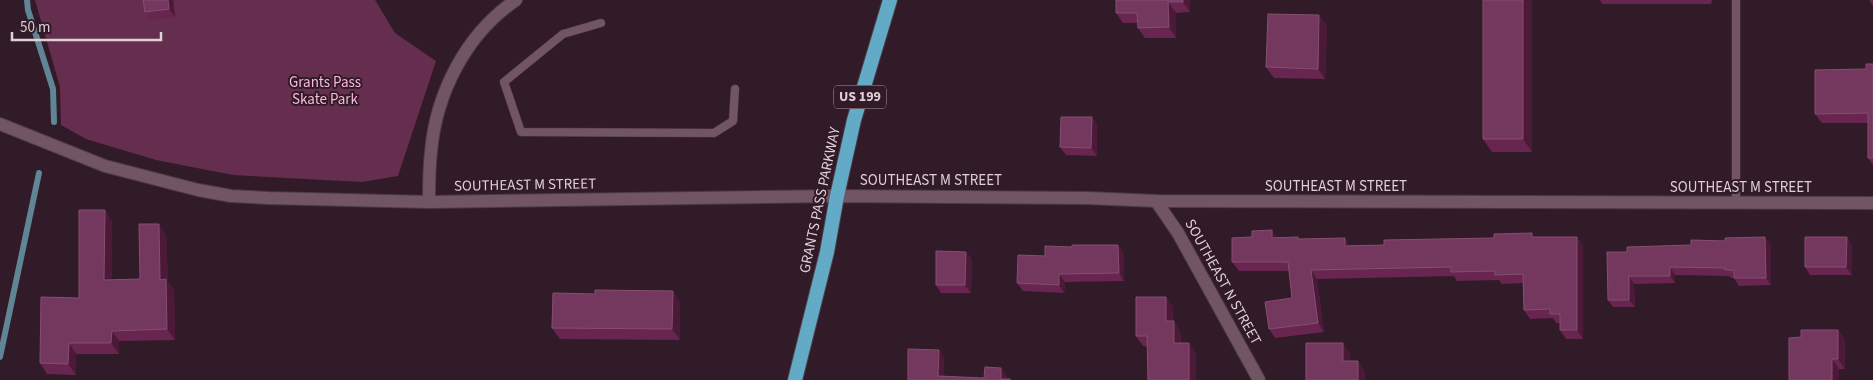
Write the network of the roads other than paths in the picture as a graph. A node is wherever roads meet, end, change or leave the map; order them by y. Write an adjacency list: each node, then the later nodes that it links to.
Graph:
1 (516, 0): 9 (street)
2 (890, 0): 7 (highway, GRANTS PASS PARKWAY / US 199)
3 (1736, 0): 10 (lane)
4 (601, 23): 5 (lane)
5 (735, 89)
6 (0, 124): 9 (street, SOUTHEAST M STREET)
7 (837, 196): 8 (street, SOUTHEAST M STREET); 9 (street, SOUTHEAST M STREET); 12 (highway, GRANTS PASS PARKWAY / US 199)
8 (1156, 201): 10 (street, SOUTHEAST M STREET); 13 (street, SOUTHEAST N STREET)
9 (429, 202)
10 (1736, 203): 11 (street, SOUTHEAST M STREET)
11 (1873, 203)
12 (795, 380)
13 (1259, 380)

